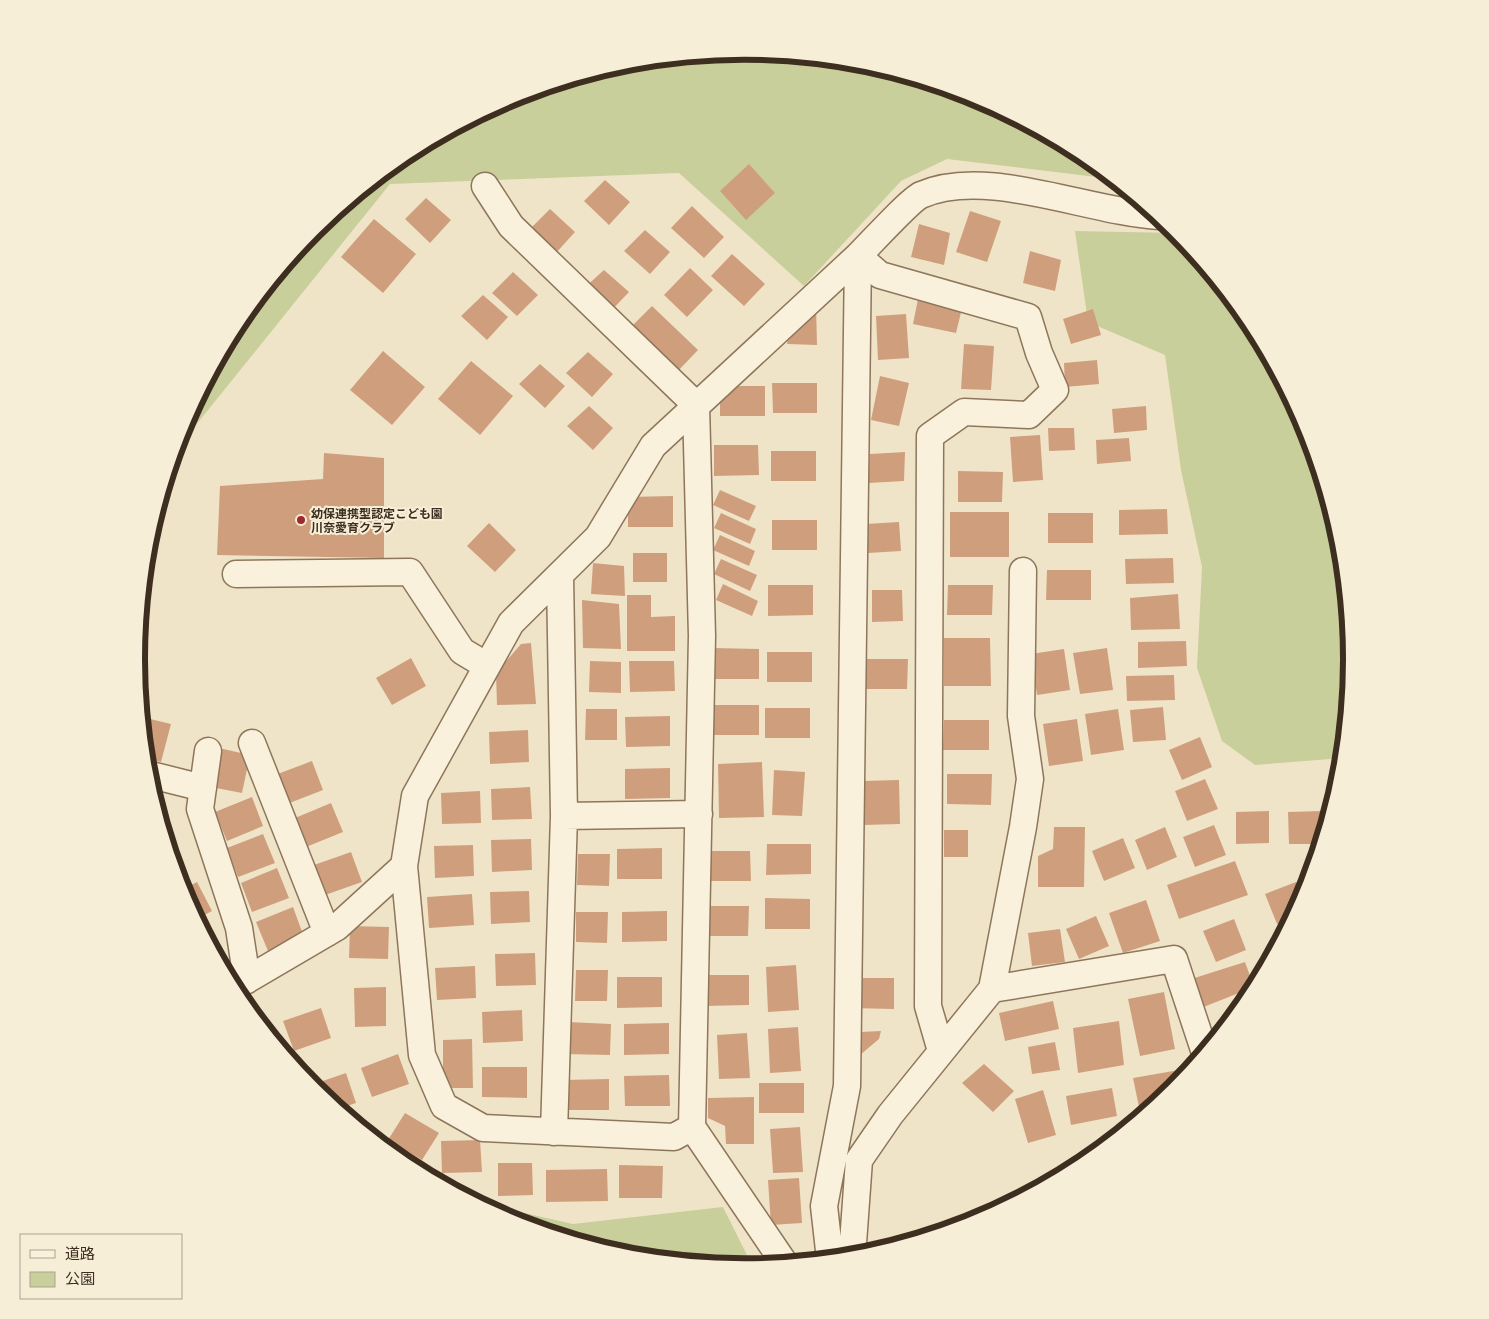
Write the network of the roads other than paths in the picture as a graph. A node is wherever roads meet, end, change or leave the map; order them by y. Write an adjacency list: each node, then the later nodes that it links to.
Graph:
1 (485, 186): 4 (street)
2 (1145, 214): 3 (street)
3 (858, 256): 4 (street); 20 (street); 24 (street)
4 (696, 405): 7 (street); 13 (street)
5 (1023, 571): 18 (street)
6 (236, 574): 8 (street)
7 (560, 575): 8 (street); 14 (street)
8 (487, 666): 15 (street)
9 (252, 743): 16 (street)
10 (208, 751): 12 (street)
11 (157, 776): 12 (street)
12 (203, 788): 17 (street)
13 (698, 814): 14 (street); 21 (street)
14 (564, 816): 22 (street)
15 (404, 866): 16 (street); 22 (street)
16 (326, 933): 17 (street)
17 (240, 984)
18 (992, 989): 19 (street); 20 (street)
19 (1203, 1046)
20 (941, 1051): 23 (street)
21 (692, 1128): 22 (street); 25 (street)
22 (554, 1132)
23 (853, 1249)
24 (829, 1253)
25 (781, 1258)

